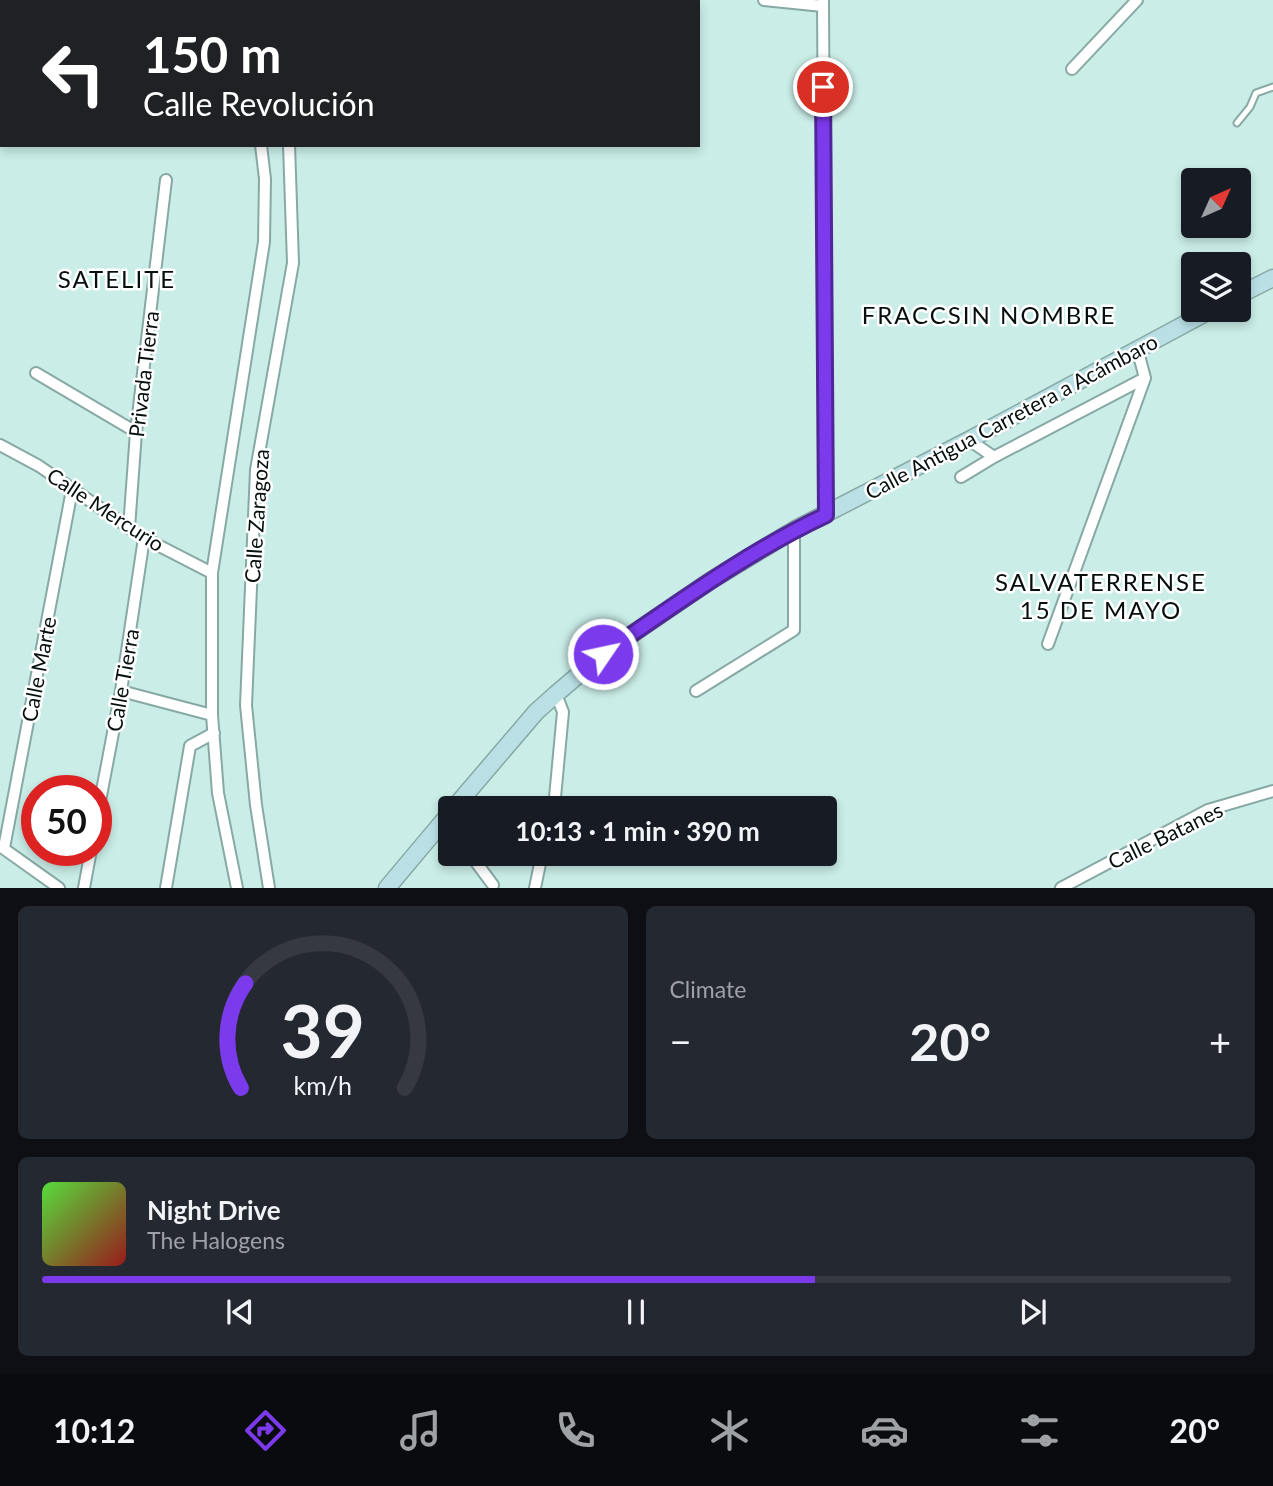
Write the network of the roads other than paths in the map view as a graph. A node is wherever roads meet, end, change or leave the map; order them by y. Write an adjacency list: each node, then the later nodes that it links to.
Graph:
1 (764, 0): 3 (street)
2 (1137, 0): 4 (street)
3 (823, 3): 22 (street)
4 (1072, 69)
5 (1273, 87): 6 (lane)
6 (1237, 123)
7 (261, 147): 26 (street)
8 (289, 147): 48 (street, Calle Zaragoza)
9 (166, 180): 16 (street, Privada Tierra)
10 (1273, 278): 11 (main road)
11 (1251, 289)
12 (1188, 322): 13 (main road, Calle Antigua Carretera a Acámbaro)
13 (1137, 348): 15 (street); 17 (main road, Calle Antigua Carretera a Acámbaro)
14 (36, 373): 16 (street)
15 (1145, 378): 19 (street); 27 (street)
16 (136, 432): 23 (street, Privada Tierra)
17 (969, 440): 19 (street); 22 (main road, Calle Antigua Carretera a Acámbaro)
18 (1, 448): 21 (street, Calle Mercurio)
19 (994, 457): 20 (street)
20 (961, 477)
21 (72, 489): 23 (street, Calle Mercurio); 38 (street, Calle Marte)
22 (826, 515): 24 (main road, Calle Antigua Carretera a Acámbaro)
23 (129, 528): 25 (street, Calle Mercurio)
24 (794, 530): 29 (street); 30 (main road, Calle Antigua Carretera a Acámbaro)
25 (144, 538): 26 (street, Calle Mercurio); 28 (street, Calle Tierra)
26 (212, 573): 31 (street)
27 (1048, 644)
28 (121, 691): 31 (street); 33 (street, Calle Tierra)
29 (696, 691)
30 (556, 694): 35 (main road, Calle Antigua Carretera a Acámbaro); 36 (street)
31 (212, 715): 32 (street)
32 (214, 733): 46 (street); 47 (street)
33 (105, 775)
34 (1273, 791): 51 (street, Calle Batanes)
35 (466, 796)
36 (555, 796)
37 (438, 829): 49 (main road, Calle Antigua Carretera a Acámbaro)
38 (2, 847): 42 (street)
39 (88, 866): 45 (street)
40 (479, 866): 43 (street)
41 (540, 866): 50 (street)
42 (46, 884): 44 (street)
43 (493, 885)
44 (59, 887)
45 (84, 887)
46 (166, 887)
47 (237, 887)
48 (268, 887)
49 (387, 887)
50 (536, 887)
51 (1061, 887)

